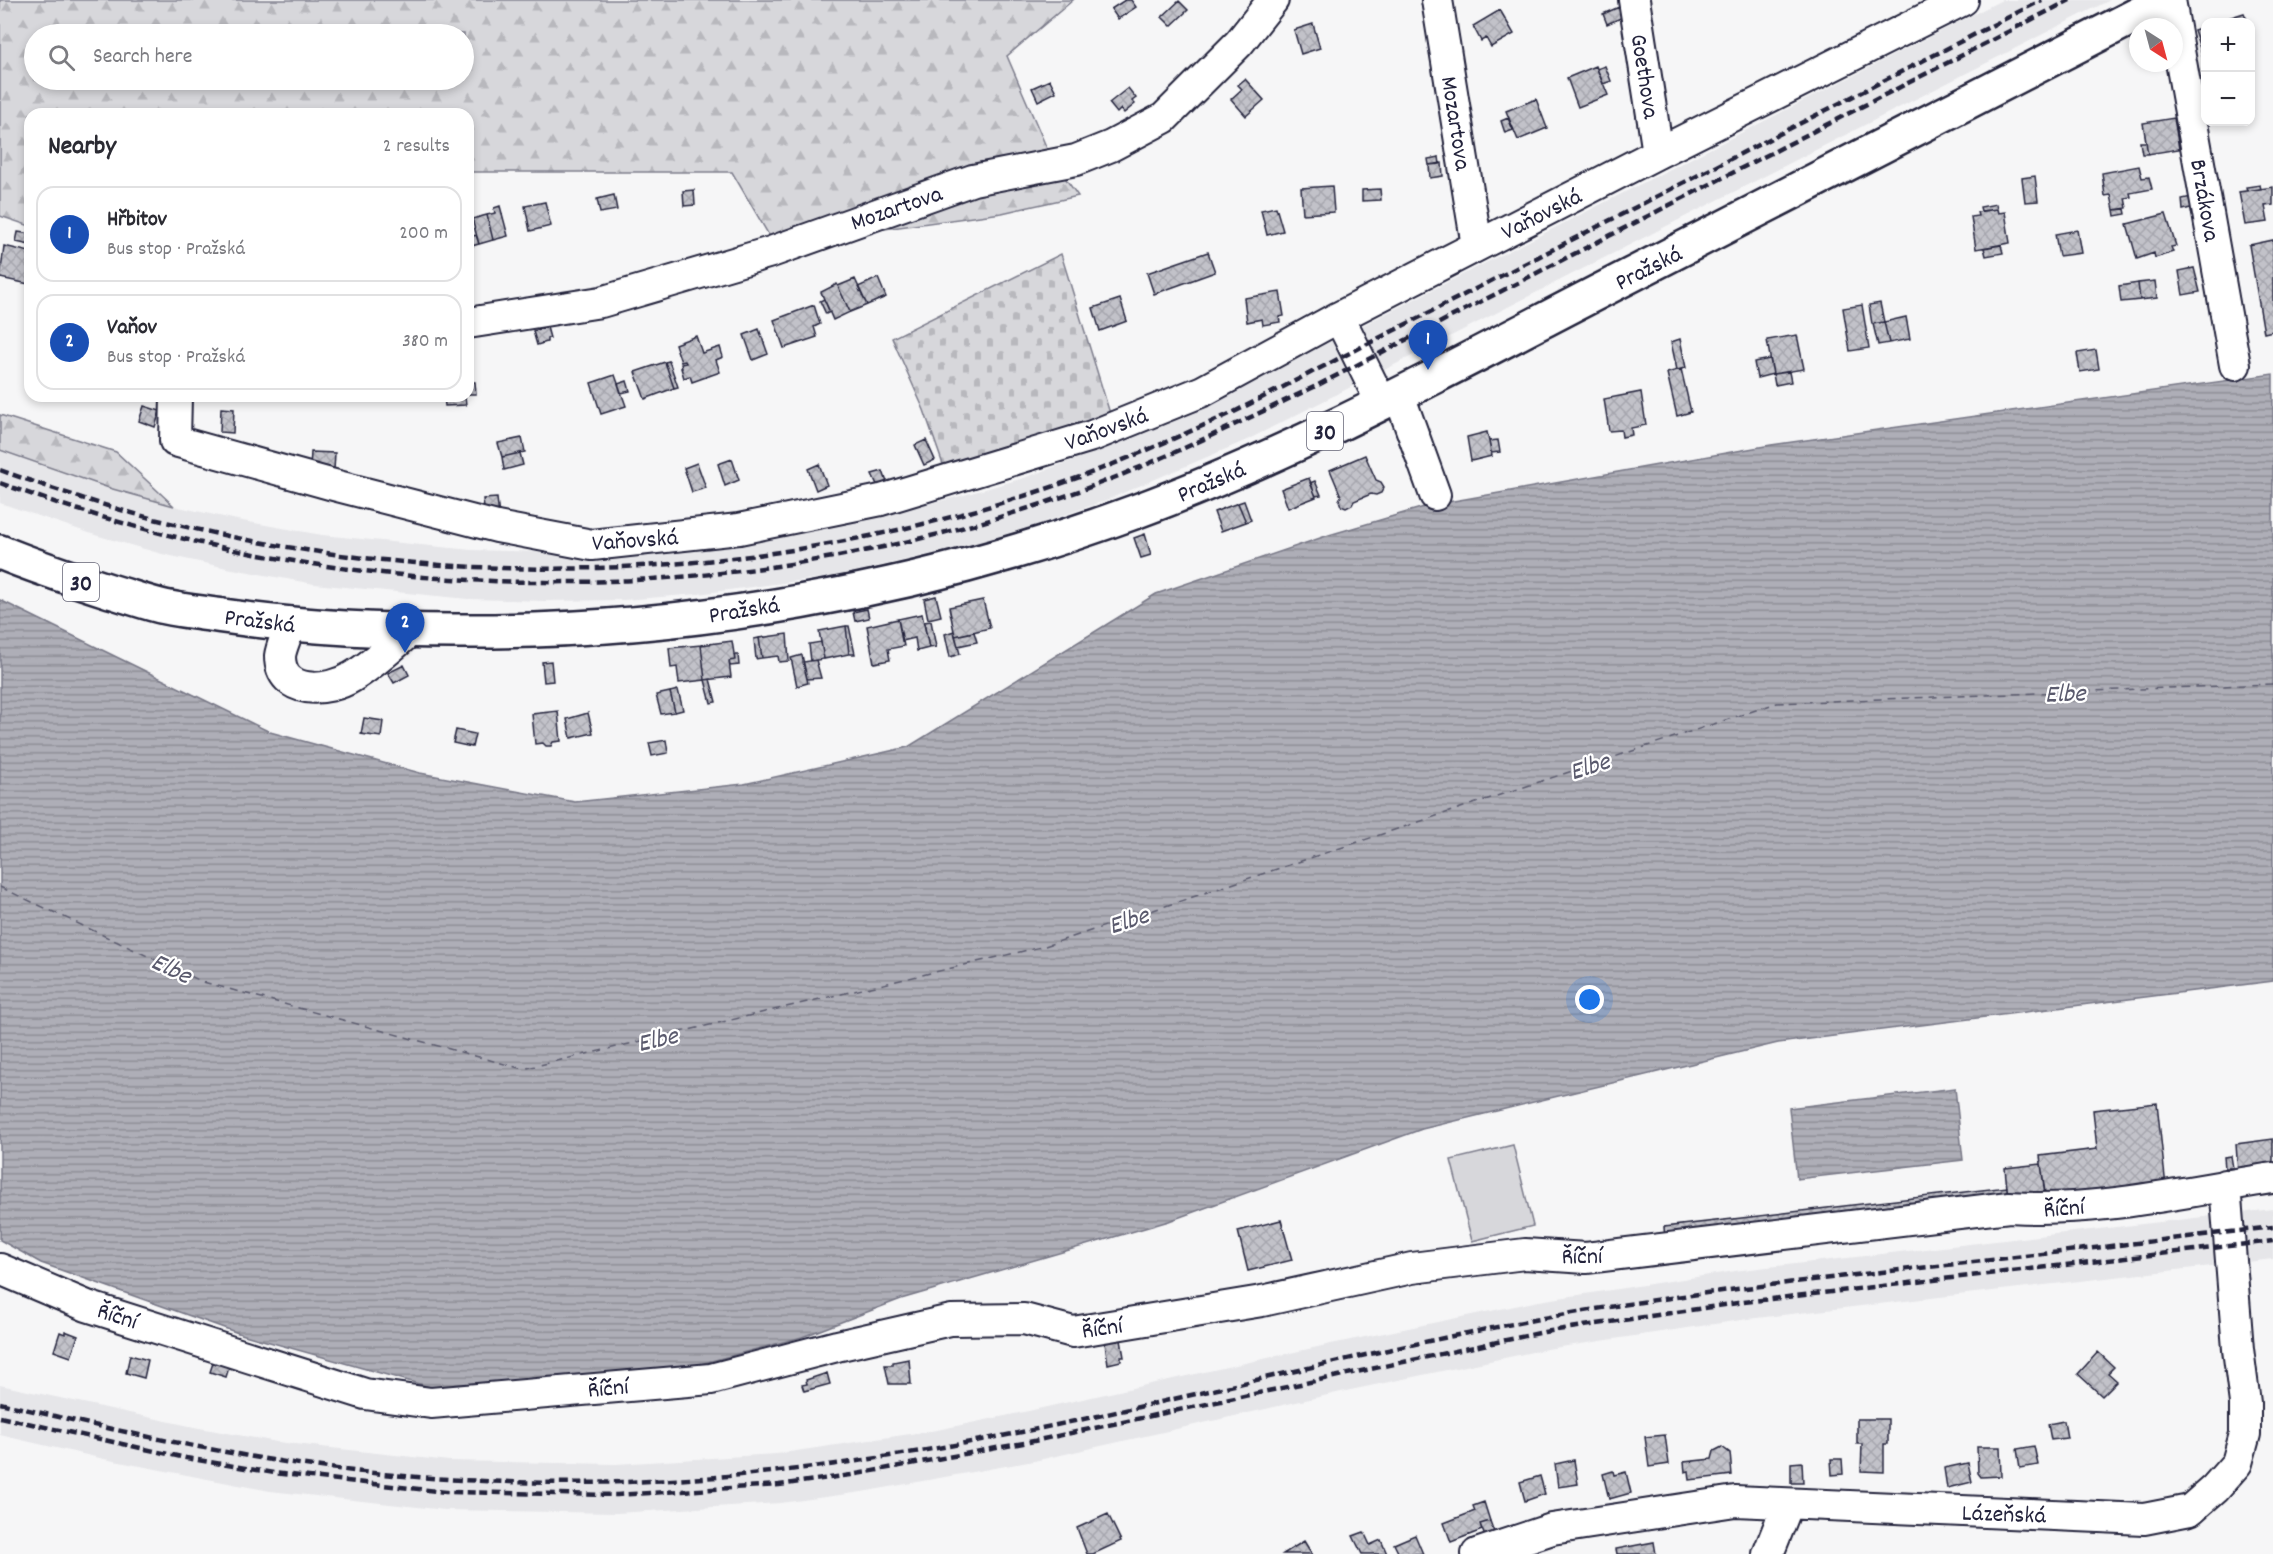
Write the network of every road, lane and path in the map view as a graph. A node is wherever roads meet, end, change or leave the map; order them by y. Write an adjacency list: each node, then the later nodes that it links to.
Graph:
1 (1273, 0): 10 (street, Mozartova)
2 (1437, 0): 8 (street, Mozartova)
3 (1634, 0): 7 (street, Goethova)
4 (1963, 0): 6 (street, Vaňovská)
5 (2168, 0): 11 (street, Brzákova); 12 (main road, Pražská / 30)
6 (1919, 10): 7 (street, Vaňovská)
7 (1658, 153): 8 (street, Vaňovská)
8 (1477, 246): 9 (street, Vaňovská)
9 (1339, 317): 12 (street); 13 (street, Vaňovská)
10 (474, 322)
11 (2235, 365)
12 (1390, 400): 14 (street); 17 (main road, Pražská / 30)
13 (176, 402)
14 (1435, 495)
15 (0, 552): 16 (main road, Pražská / 30)
16 (290, 625): 17 (main road, Pražská / 30); 17 (street)
17 (410, 631)
18 (2273, 1178): 19 (street, Říční)
19 (2225, 1185): 20 (street, Říční); 21 (street, Lázeňská)
20 (0, 1269)
21 (1788, 1504): 22 (street, Lázeňská); 23 (street)
22 (1477, 1554)
23 (1768, 1554)

